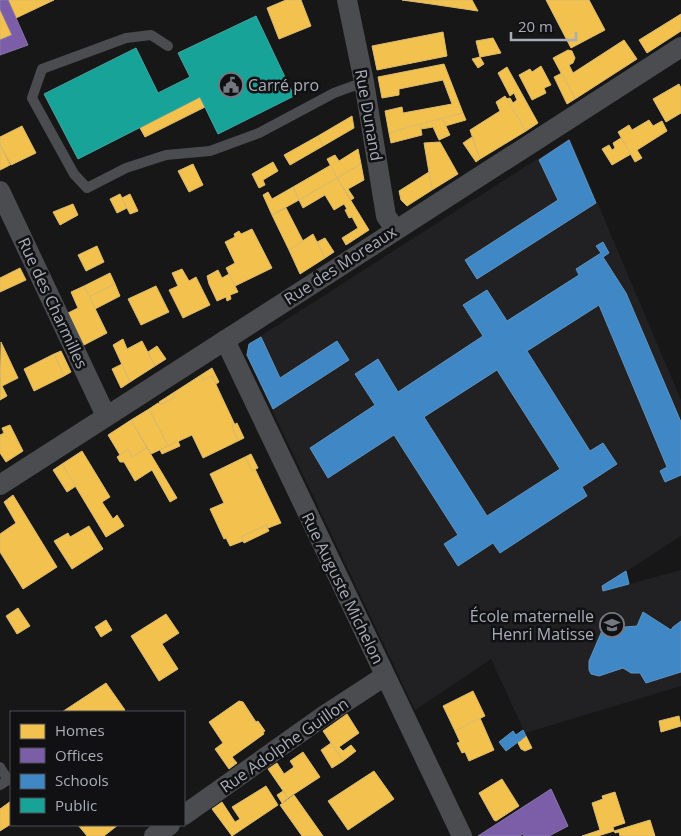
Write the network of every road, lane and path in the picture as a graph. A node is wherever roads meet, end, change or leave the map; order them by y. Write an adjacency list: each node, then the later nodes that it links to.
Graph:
1 (347, 0): 4 (street, Rue Dunand)
2 (168, 46): 4 (lane)
3 (681, 47): 6 (street, Rue des Moreaux)
4 (364, 82): 6 (street, Rue Dunand)
5 (0, 191): 8 (street, Rue des Charmilles)
6 (395, 229): 7 (street, Rue des Moreaux)
7 (225, 340): 8 (street, Rue des Moreaux); 10 (street, Rue Auguste Michelon)
8 (106, 416): 9 (street, Rue des Moreaux)
9 (0, 485)
10 (385, 676): 13 (street, Rue Adolphe Guillon); 16 (street, Rue Auguste Michelon)
11 (0, 767): 12 (lane)
12 (0, 785)
13 (185, 814)
14 (169, 826): 15 (street)
15 (154, 836)
16 (462, 836)

